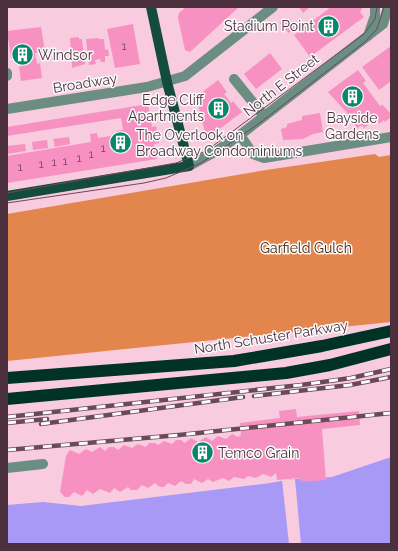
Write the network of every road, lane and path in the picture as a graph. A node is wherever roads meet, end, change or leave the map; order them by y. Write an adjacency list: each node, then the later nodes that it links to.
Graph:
1 (151, 7): 9 (main road)
2 (273, 7): 9 (street, Broadway)
3 (375, 7): 5 (street)
4 (389, 10): 5 (street, North E Street)
5 (368, 36): 11 (street, North E Street)
6 (7, 73): 7 (street)
7 (7, 76)
8 (234, 79): 11 (street)
9 (167, 82): 10 (street, Broadway); 14 (main road)
10 (7, 109)
11 (264, 116): 12 (street, North E Street)
12 (240, 135): 13 (street); 14 (street, North E Street)
13 (391, 137)
14 (189, 166): 15 (main road)
15 (7, 196)
16 (391, 331): 18 (highway, North Schuster Parkway)
17 (391, 349): 19 (highway)
18 (7, 378)
19 (7, 399)
20 (43, 464): 21 (street)
21 (7, 468)

